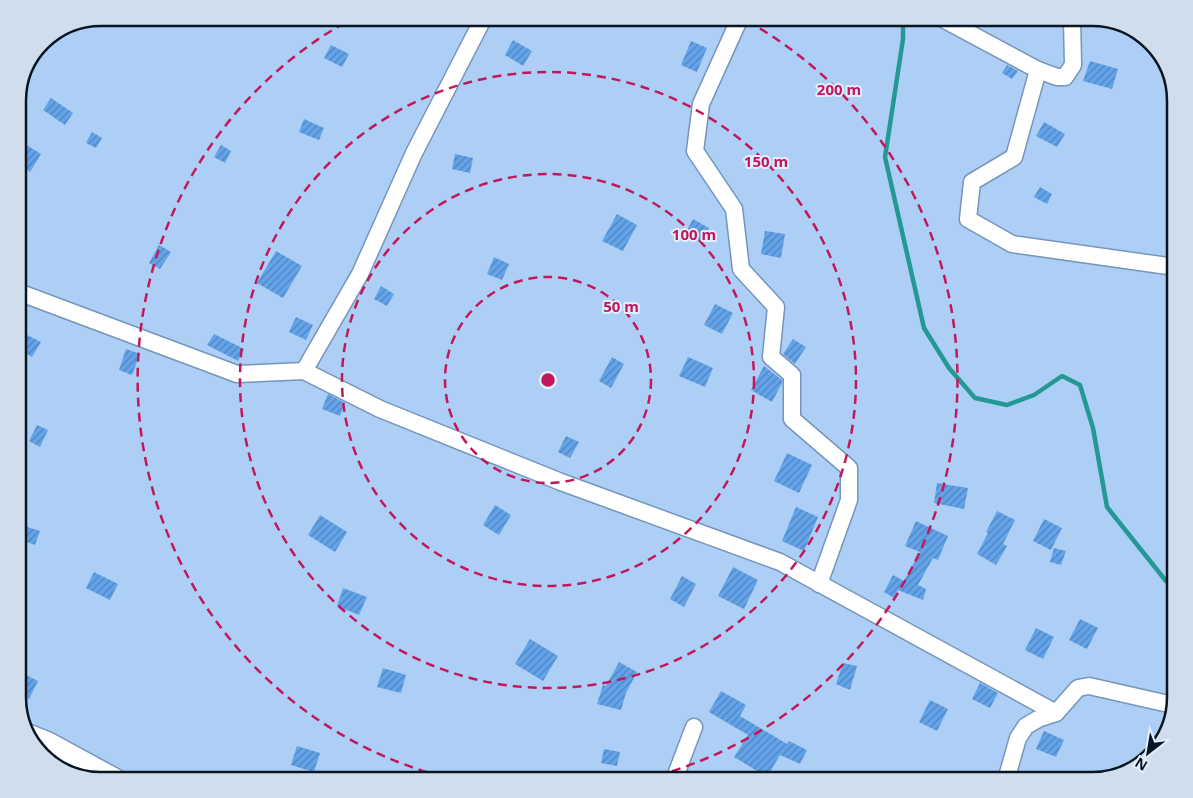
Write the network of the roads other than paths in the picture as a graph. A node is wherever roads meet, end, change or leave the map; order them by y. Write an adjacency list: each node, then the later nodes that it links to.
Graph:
1 (479, 26): 8 (street)
2 (736, 26): 9 (street)
3 (956, 26): 5 (street)
4 (1072, 26): 5 (street)
5 (1038, 70): 6 (street)
6 (1167, 266)
7 (26, 295): 8 (street)
8 (304, 371): 9 (street)
9 (819, 584): 11 (street)
10 (1166, 703): 11 (street)
11 (1056, 712): 16 (street)
12 (694, 727): 15 (street)
13 (40, 740): 14 (street)
14 (100, 772)
15 (677, 772)
16 (1008, 772)

